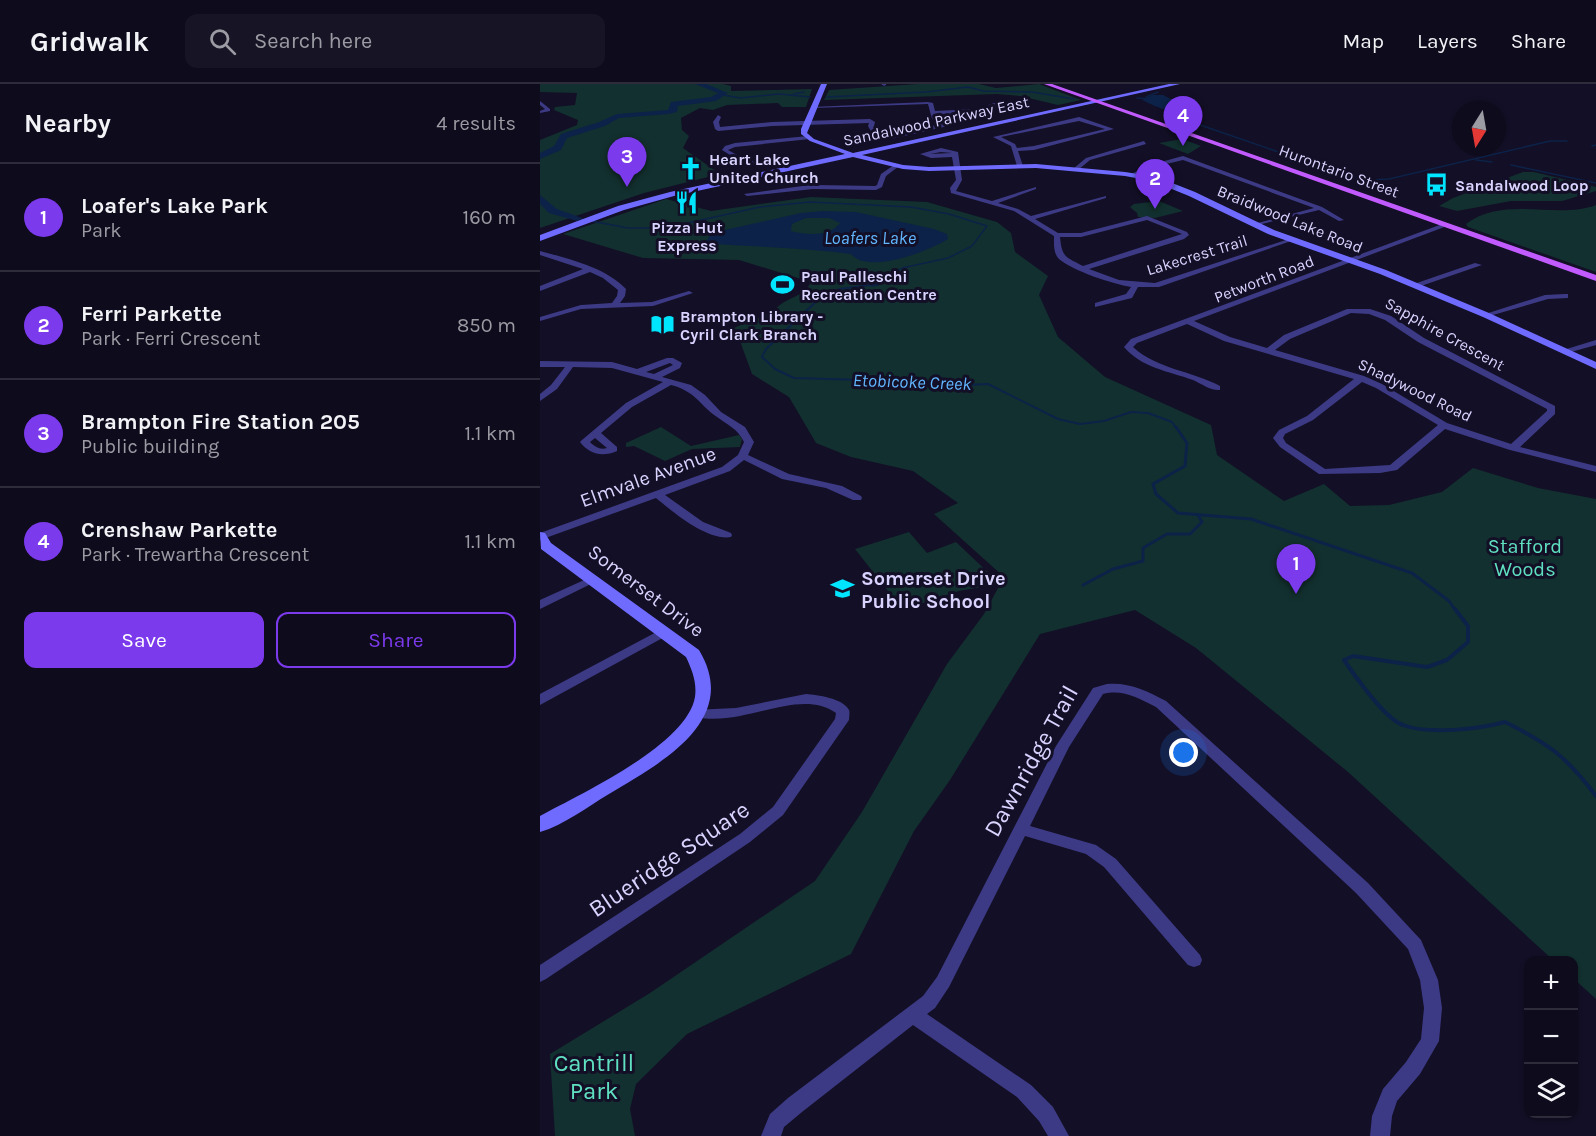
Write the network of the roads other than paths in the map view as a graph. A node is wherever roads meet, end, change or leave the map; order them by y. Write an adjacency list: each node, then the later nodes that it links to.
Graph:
1 (739, 84): 2 (street)
2 (766, 84)
3 (824, 84): 11 (street)
4 (1047, 84): 8 (main road, Hurontario Street)
5 (1057, 84): 8 (main road, Hurontario Street)
6 (1166, 84): 8 (street)
7 (1177, 84): 8 (street)
8 (1097, 100): 19 (street, Sandalwood Parkway East); 38 (main road, Hurontario Street)
9 (540, 102): 12 (street)
10 (999, 103): 13 (street)
11 (813, 107): 13 (street); 15 (street)
12 (540, 112)
13 (933, 113): 15 (street)
14 (718, 117): 15 (street)
15 (807, 123): 16 (street)
16 (808, 138): 19 (street, Braidwood Lake Road); 21 (street)
17 (1144, 143): 25 (street)
18 (1016, 150): 18 (street); 23 (street)
19 (848, 154): 22 (street, Braidwood Lake Road); 35 (street, Sandalwood Parkway East)
20 (955, 155): 24 (street)
21 (758, 163)
22 (896, 166): 24 (street, Braidwood Lake Road); 28 (street)
23 (1020, 166): 24 (street, Braidwood Lake Road); 25 (street, Braidwood Lake Road)
24 (957, 168): 32 (street)
25 (1076, 169): 26 (street, Braidwood Lake Road)
26 (1133, 175): 33 (street); 37 (street, Braidwood Lake Road)
27 (812, 176): 28 (street)
28 (813, 187): 30 (street)
29 (1034, 188): 32 (street)
30 (747, 194)
31 (1104, 197): 34 (street)
32 (992, 203): 34 (street)
33 (1320, 208): 36 (street); 37 (street)
34 (1032, 218): 40 (street)
35 (584, 219): 39 (street, Sandalwood Parkway East); 41 (street, Sandalwood Parkway East)
36 (1341, 220)
37 (1256, 225): 42 (street, Braidwood Lake Road)
38 (1445, 225): 46 (street, Petworth Road); 50 (main road, Hurontario Street)
39 (540, 232)
40 (1057, 235): 48 (street, Lakecrest Trail); 48 (street)
41 (540, 238)
42 (1291, 240): 46 (street, Braidwood Lake Road); 52 (street, Lakecrest Trail)
43 (540, 253): 44 (street)
44 (549, 256): 45 (street); 49 (street)
45 (540, 259)
46 (1349, 261): 51 (street, Braidwood Lake Road); 60 (street, Petworth Road)
47 (1478, 266): 51 (street)
48 (1084, 268): 52 (street, Lakecrest Trail)
49 (588, 270): 53 (street); 56 (street)
50 (1596, 278)
51 (1415, 285): 58 (street, Braidwood Lake Road)
52 (1135, 287): 57 (street)
53 (540, 289)
54 (688, 293): 56 (street)
55 (1564, 296): 58 (street)
56 (615, 305): 59 (street)
57 (1098, 305)
58 (1486, 315): 63 (street, Braidwood Lake Road)
59 (540, 319)
60 (1189, 322): 62 (street, Shadywood Road); 71 (street, Petworth Road)
61 (1596, 342): 63 (street)
62 (1270, 350): 69 (street, Shadywood Road); 75 (street, Sapphire Crescent)
63 (1564, 351): 66 (street, Braidwood Lake Road)
64 (572, 363): 65 (street, Elmvale Avenue); 67 (street, Elmvale Avenue); 72 (street)
65 (540, 364)
66 (1596, 366)
67 (638, 372): 68 (street, Elmvale Avenue); 68 (street)
68 (655, 377): 70 (street, Elmvale Avenue)
69 (1361, 378): 73 (street, Shadywood Road); 73 (street)
70 (670, 382): 74 (street); 76 (street, Elmvale Avenue)
71 (1217, 388)
72 (540, 398)
73 (1444, 425): 75 (street, Shadywood Road)
74 (596, 434)
75 (1513, 447): 77 (street, Shadywood Road)
76 (742, 457): 78 (street, Elmvale Avenue); 79 (street)
77 (1596, 469)
78 (658, 494): 80 (street); 81 (street, Elmvale Avenue)
79 (857, 498)
80 (727, 535)
81 (540, 536): 82 (street, Somerset Drive)
82 (593, 579): 83 (street); 84 (street, Somerset Drive)
83 (540, 605)
84 (664, 632): 85 (street); 86 (street, Somerset Drive)
85 (540, 700)
86 (698, 714): 87 (street, Somerset Drive); 90 (street, Blueridge Square)
87 (540, 825)
88 (1021, 829): 89 (street); 91 (street, Dawnridge Trail); 94 (street, Dawnridge Trail)
89 (1194, 960)
90 (540, 974)
91 (914, 1015): 92 (street, Dawnridge Trail); 93 (street)
92 (771, 1136)
93 (1059, 1136)
94 (1380, 1136)

